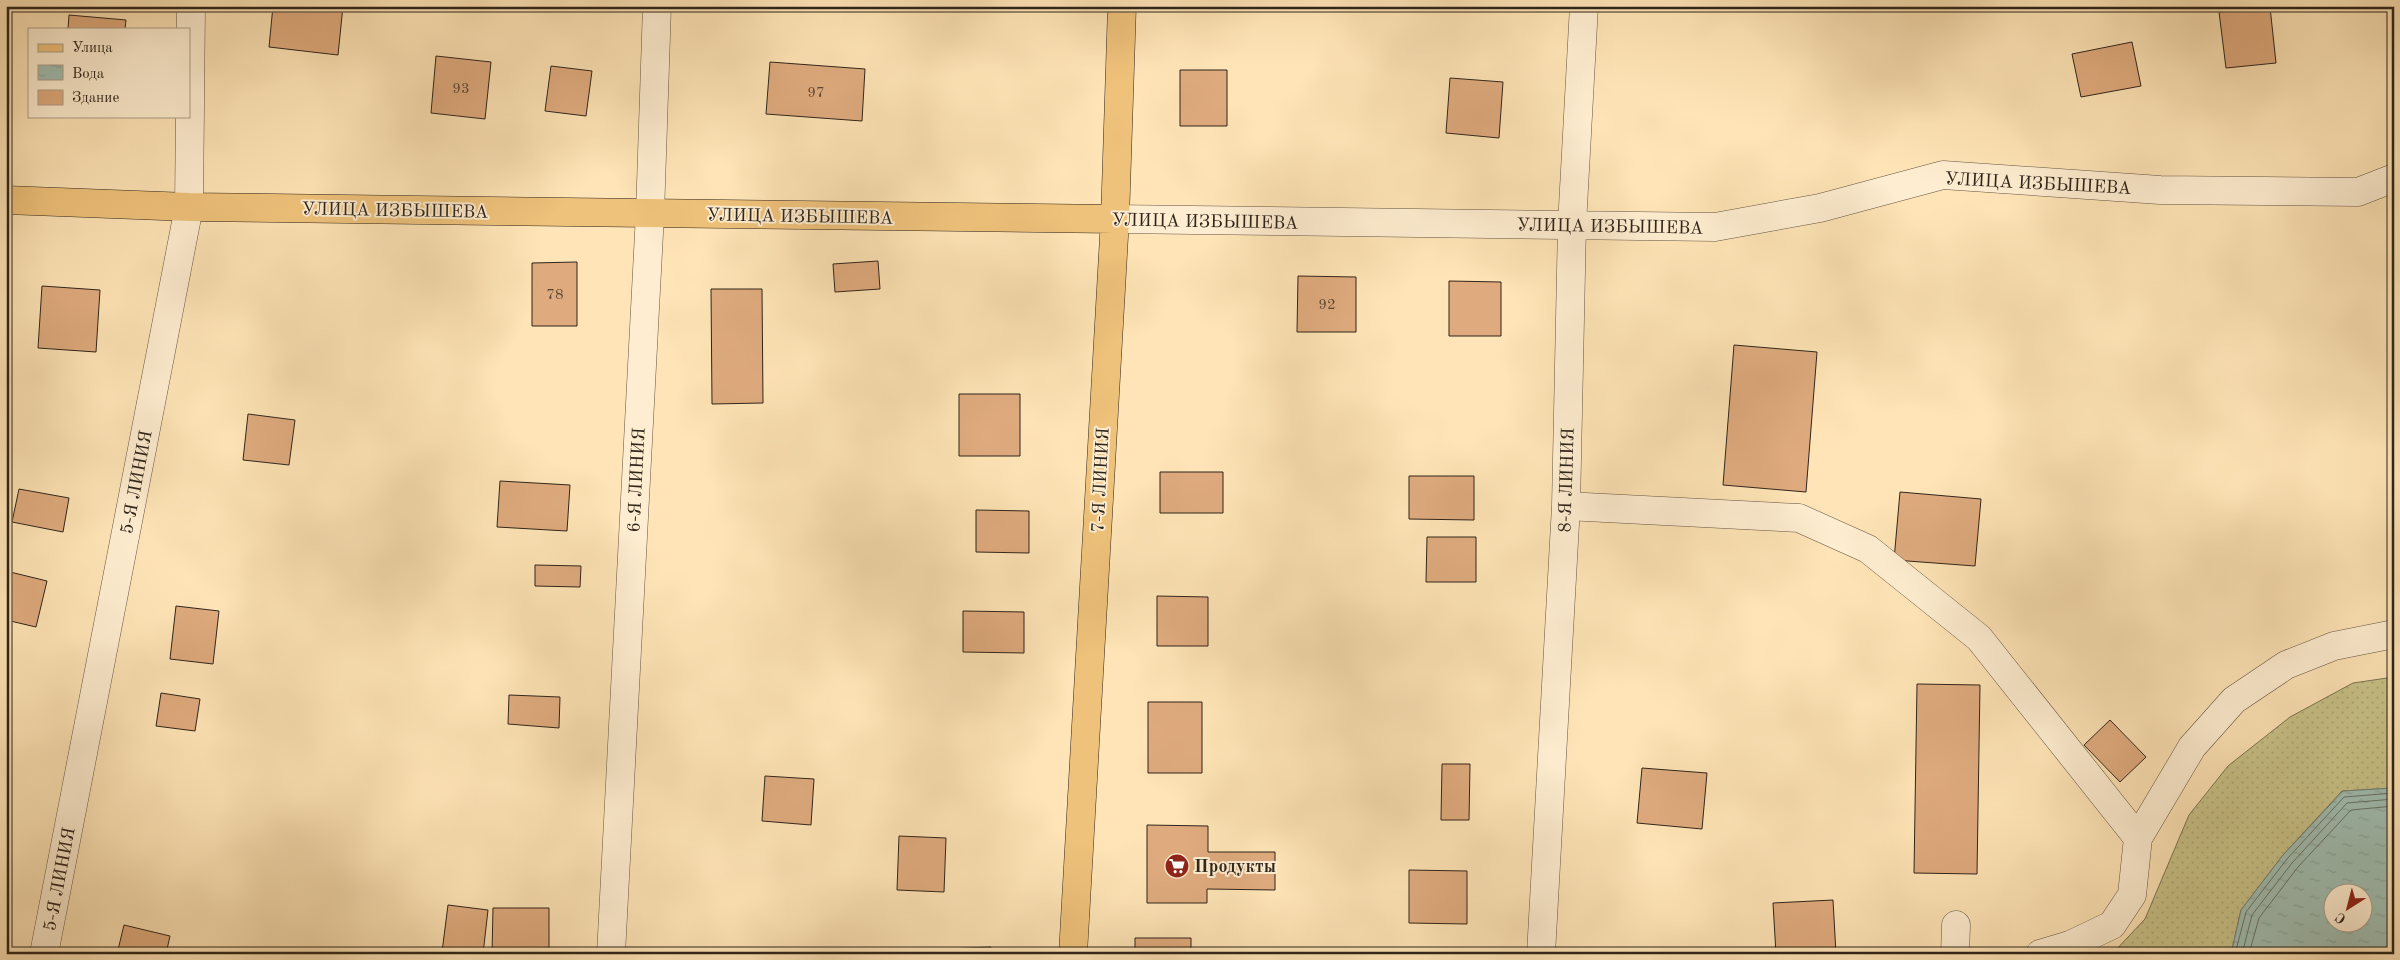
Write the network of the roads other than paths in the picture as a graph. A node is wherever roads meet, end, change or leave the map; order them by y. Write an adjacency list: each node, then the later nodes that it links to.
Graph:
1 (191, 6): 5 (street, 5-Я ЛИНИЯ)
2 (657, 6): 10 (street, 6-Я ЛИНИЯ)
3 (1122, 6): 11 (main road, 7-Я ЛИНИЯ)
4 (1584, 6): 12 (street, 8-Я ЛИНИЯ)
5 (190, 106)
6 (190, 118): 9 (street, 5-Я ЛИНИЯ)
7 (2394, 178): 12 (street, УЛИЦА ИЗБЫШЕВА)
8 (6, 200): 9 (main road, УЛИЦА ИЗБЫШЕВА)
9 (189, 207): 10 (main road, УЛИЦА ИЗБЫШЕВА); 17 (street, 5-Я ЛИНИЯ)
10 (650, 214): 11 (main road, УЛИЦА ИЗБЫШЕВА); 18 (street, 6-Я ЛИНИЯ)
11 (1116, 219): 12 (street, УЛИЦА ИЗБЫШЕВА); 19 (main road, 7-Я ЛИНИЯ)
12 (1572, 225): 13 (street, 8-Я ЛИНИЯ)
13 (1566, 506): 15 (street); 20 (street, 8-Я ЛИНИЯ)
14 (2394, 634): 15 (street)
15 (2138, 838): 22 (street)
16 (1956, 925): 21 (street)
17 (44, 954)
18 (611, 954)
19 (1073, 954)
20 (1541, 954)
21 (1955, 954)
22 (2040, 954)

